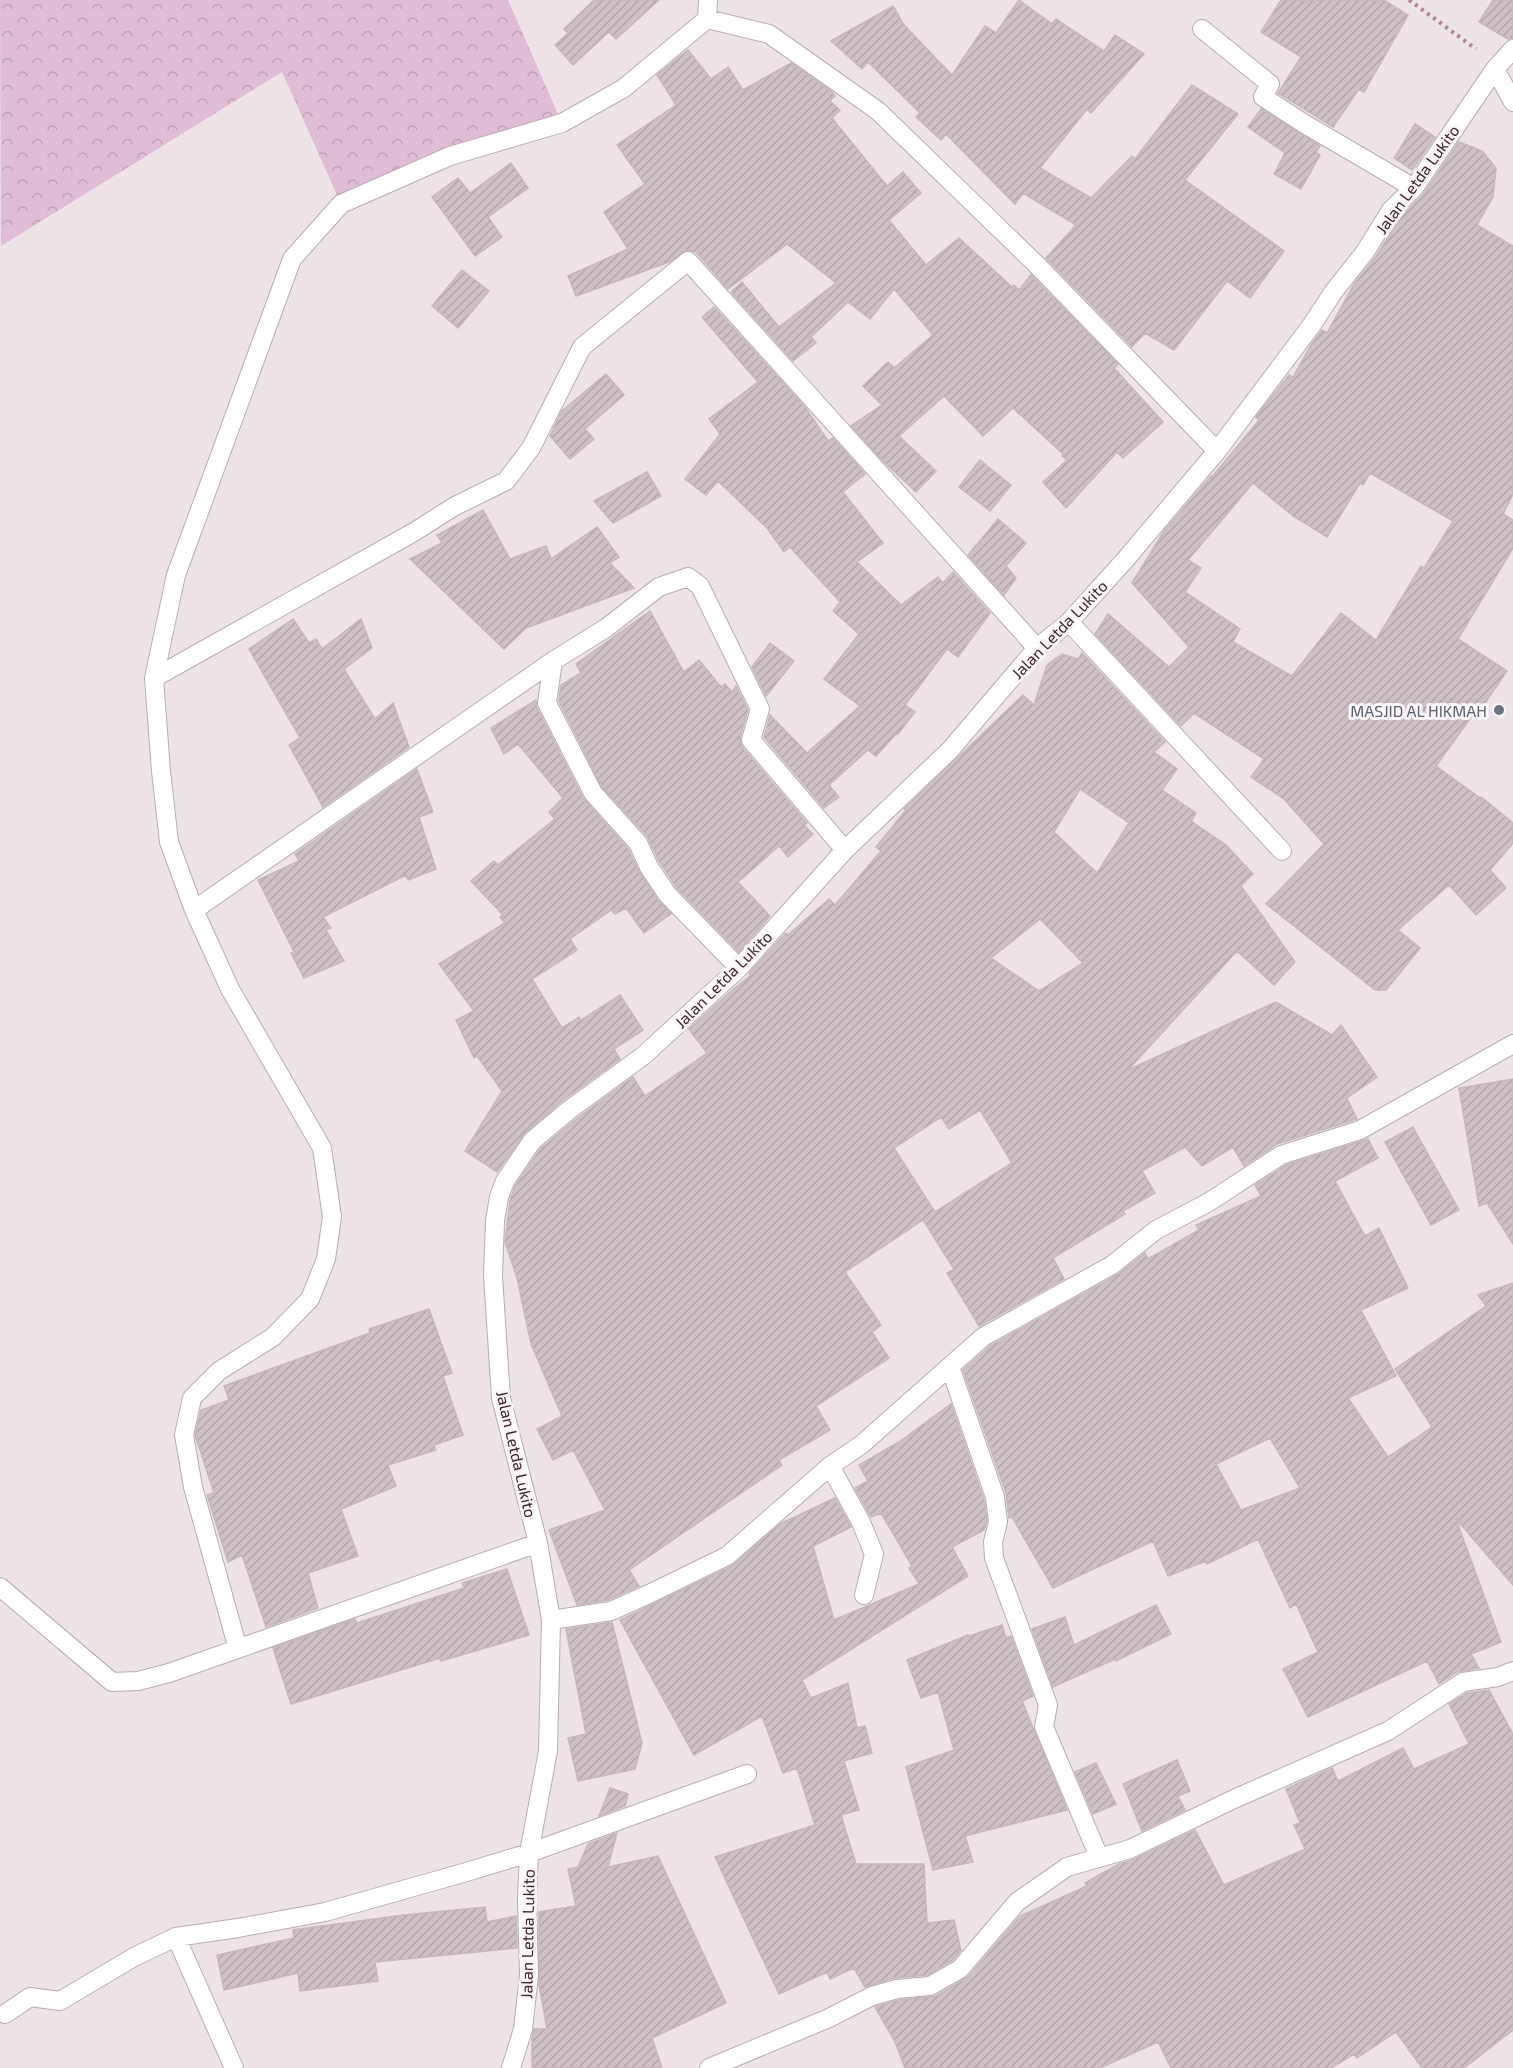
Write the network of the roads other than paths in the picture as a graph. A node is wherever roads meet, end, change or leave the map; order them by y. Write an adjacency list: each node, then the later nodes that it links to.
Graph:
1 (708, 0): 2 (street)
2 (708, 19): 8 (street); 12 (street)
3 (1202, 29): 7 (street)
4 (1513, 49): 5 (street, Jalan Letda Lukito)
5 (1495, 69): 6 (street); 7 (street, Jalan Letda Lukito)
6 (1513, 102)
7 (1414, 188): 8 (street, Jalan Letda Lukito)
8 (1217, 451): 9 (street, Jalan Letda Lukito)
9 (1069, 622): 10 (street, Jalan Letda Lukito); 14 (street)
10 (1037, 648): 12 (street); 13 (street, Jalan Letda Lukito)
11 (552, 660): 13 (street); 15 (street); 16 (street)
12 (154, 678): 15 (street)
13 (844, 850): 16 (street, Jalan Letda Lukito)
14 (1282, 851)
15 (194, 910): 24 (street)
16 (739, 968): 20 (street, Jalan Letda Lukito)
17 (1513, 1044): 18 (street)
18 (950, 1367): 19 (street); 28 (street)
19 (830, 1466): 22 (street); 23 (street)
20 (538, 1543): 23 (street, Jalan Letda Lukito); 24 (street)
21 (0, 1587): 24 (street)
22 (864, 1595)
23 (551, 1620): 27 (street, Jalan Letda Lukito)
24 (238, 1649)
25 (1513, 1671): 28 (street)
26 (747, 1774): 27 (street)
27 (529, 1853): 29 (street); 32 (street, Jalan Letda Lukito)
28 (1099, 1857): 33 (street)
29 (176, 1937): 30 (street); 31 (street)
30 (4, 2014)
31 (234, 2068)
32 (511, 2068)
33 (709, 2068)

